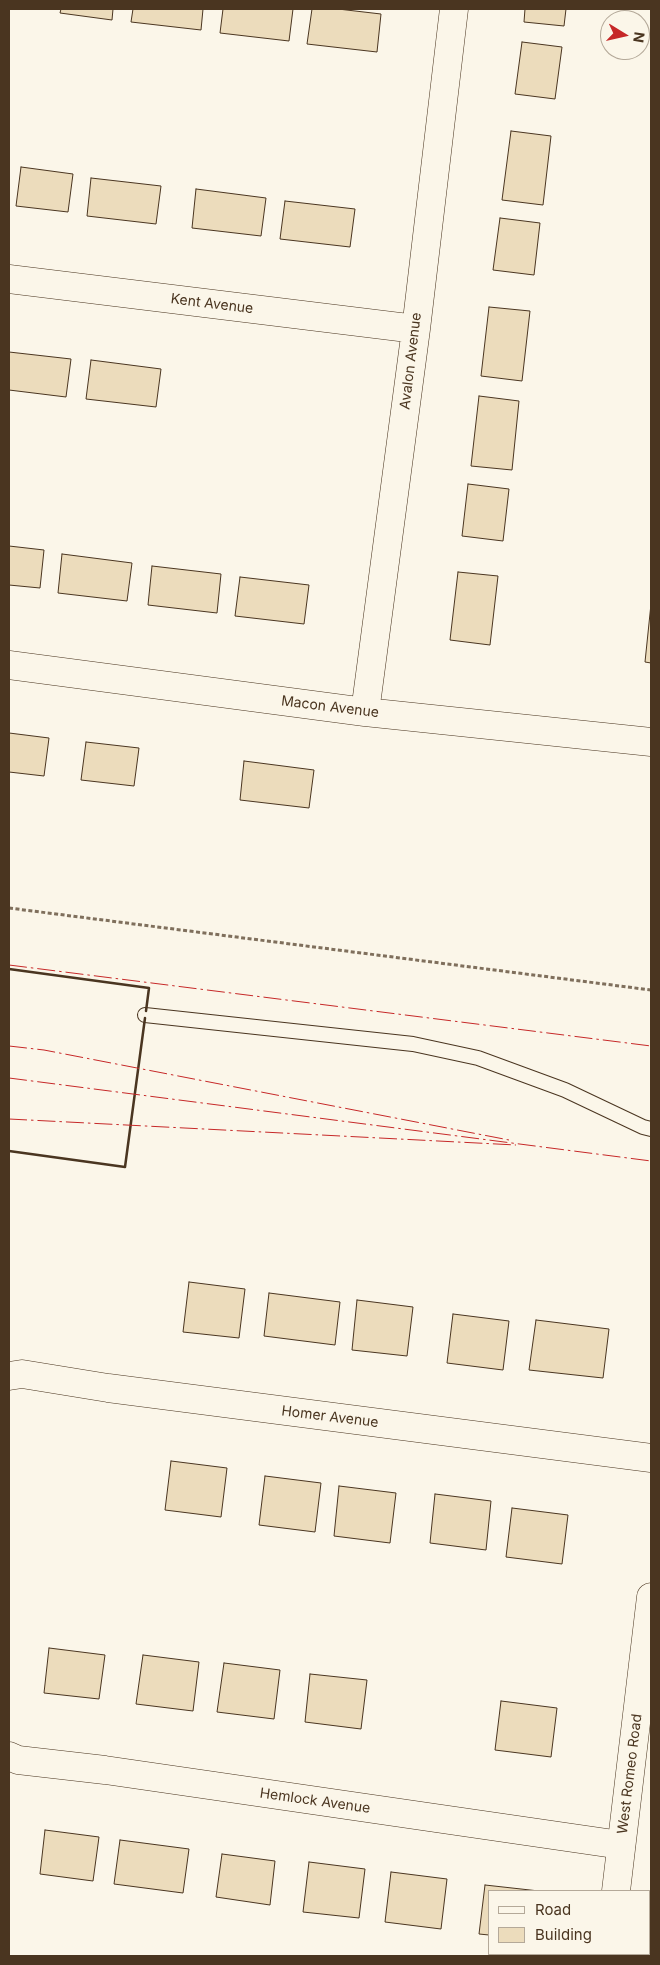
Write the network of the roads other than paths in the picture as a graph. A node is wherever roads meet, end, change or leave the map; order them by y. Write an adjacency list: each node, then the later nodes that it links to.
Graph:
1 (454, 9): 3 (street, Avalon Avenue)
2 (9, 279): 3 (street, Kent Avenue)
3 (416, 329): 5 (street, Avalon Avenue)
4 (9, 665): 5 (street, Macon Avenue)
5 (364, 712): 6 (street, Macon Avenue)
6 (651, 742)
7 (145, 1015): 8 (lane)
8 (651, 1129)
9 (9, 1376): 10 (street, Homer Avenue)
10 (651, 1458)
11 (651, 1596): 13 (street, West Romeo Road)
12 (9, 1756): 13 (street, Hemlock Avenue)
13 (622, 1845): 14 (street, West Romeo Road)
14 (616, 1890)

